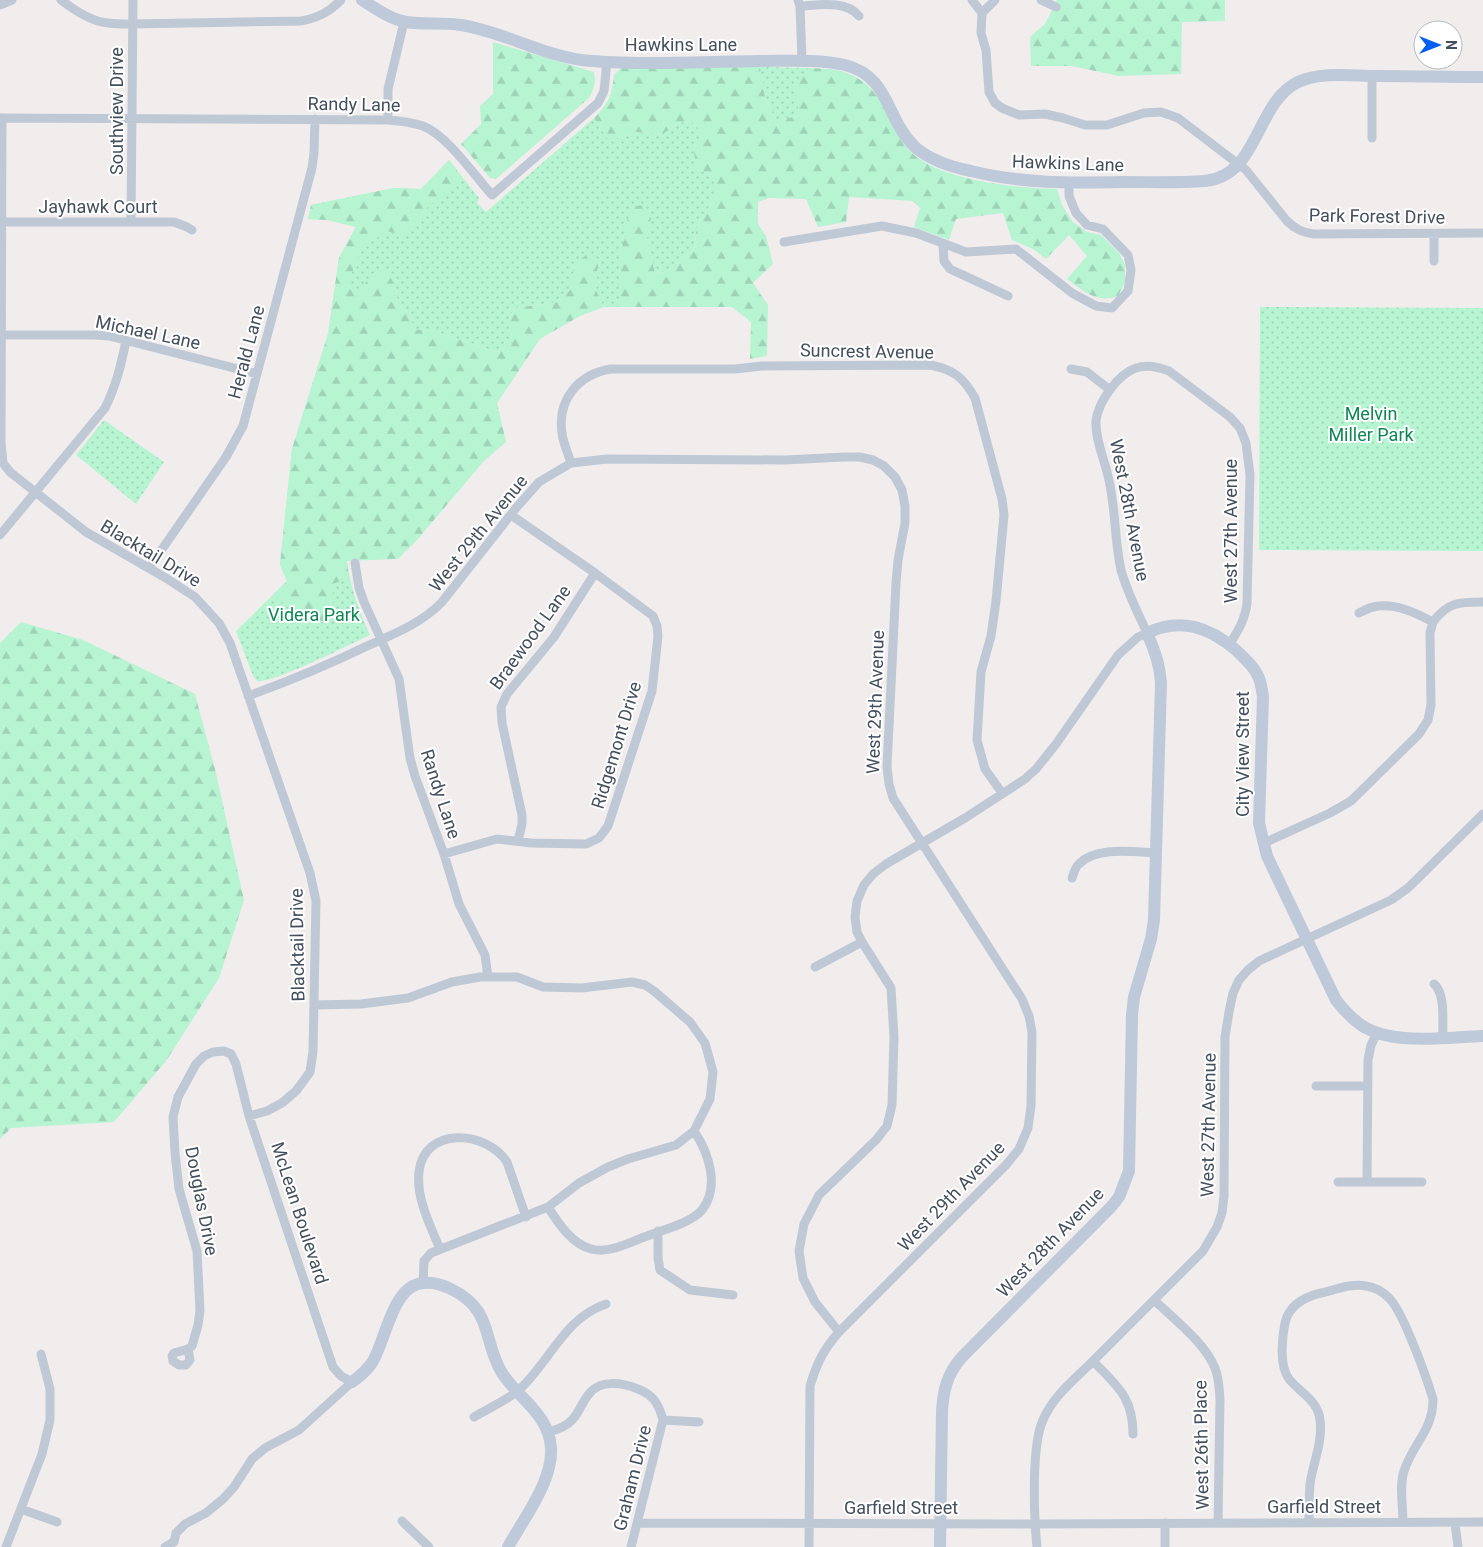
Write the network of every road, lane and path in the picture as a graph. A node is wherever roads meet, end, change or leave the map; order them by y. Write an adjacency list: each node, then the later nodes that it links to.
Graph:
1 (12, 0): 10 (street)
2 (61, 0): 15 (street)
3 (132, 0): 15 (street, Southview Drive)
4 (341, 0): 15 (street)
5 (362, 0): 14 (street, Hawkins Lane)
6 (972, 0): 12 (street)
7 (995, 0): 12 (street)
8 (1041, 0): 11 (street)
9 (799, 3): 13 (street); 16 (street)
10 (0, 5)
11 (1056, 7)
12 (982, 12): 25 (street, Park Forest Drive)
13 (859, 16)
14 (404, 22): 17 (street, Hawkins Lane); 23 (street)
15 (132, 24): 21 (street, Southview Drive)
16 (802, 61): 17 (street, Hawkins Lane); 26 (street, Hawkins Lane)
17 (607, 62): 23 (street, Randy Lane)
18 (1372, 76): 19 (street, Hawkins Lane); 24 (street); 25 (street, Hawkins Lane)
19 (1483, 77)
20 (1, 118): 21 (street, Randy Lane); 27 (street, Blacktail Drive)
21 (133, 118): 22 (street, Randy Lane); 28 (street, Southview Drive)
22 (315, 120): 23 (street, Randy Lane); 39 (street, Herald Lane)
23 (388, 120)
24 (1372, 138)
25 (1238, 165): 26 (street, Hawkins Lane); 31 (street, Park Forest Drive)
26 (1069, 183): 33 (street)
27 (2, 222): 28 (street, Jayhawk Court); 36 (street, Blacktail Drive)
28 (131, 222): 29 (street, Jayhawk Court)
29 (192, 230)
30 (1483, 233): 31 (street, Park Forest Drive)
31 (1434, 234): 34 (street)
32 (784, 242): 33 (street)
33 (943, 244): 35 (street)
34 (1434, 261)
35 (1008, 296)
36 (1, 335): 37 (street, Michael Lane); 43 (street, Blacktail Drive)
37 (126, 340): 39 (street, Michael Lane); 43 (street)
38 (1072, 369): 40 (street)
39 (257, 374): 47 (street, Herald Lane)
40 (1110, 390): 41 (street, West 27th Avenue); 54 (street, West 27th Avenue)
41 (1099, 407): 52 (street, West 28th Avenue)
42 (571, 463): 44 (street, West 29th Avenue); 56 (street, Suncrest Avenue); 60 (street, West 29th Avenue)
43 (35, 493): 45 (street); 47 (street, Blacktail Drive)
44 (511, 515): 48 (street, Ridgemont Drive); 53 (street, West 29th Avenue)
45 (0, 535)
46 (355, 563): 53 (street, Randy Lane)
47 (149, 568): 55 (street, Blacktail Drive)
48 (595, 573): 58 (street, Braewood Lane); 58 (street, Ridgemont Drive)
49 (1483, 602): 51 (street)
50 (1359, 614): 51 (street)
51 (1433, 622): 59 (street)
52 (1147, 633): 54 (street, City View Street); 56 (street, City View Street); 61 (street, West 28th Avenue)
53 (381, 640): 55 (street, West 29th Avenue); 62 (street, Randy Lane)
54 (1229, 645): 59 (street, City View Street)
55 (248, 696): 69 (street, Blacktail Drive)
56 (1002, 793): 60 (street, City View Street)
57 (1483, 814): 64 (street, West 27th Avenue)
58 (518, 841): 62 (street, Ridgemont Drive)
59 (1264, 843): 64 (street, City View Street)
60 (923, 844): 65 (street, City View Street); 89 (street, West 29th Avenue)
61 (1156, 853): 63 (street); 107 (street, West 28th Avenue)
62 (444, 854): 67 (street, Randy Lane)
63 (1072, 878)
64 (1306, 939): 70 (street, City View Street); 87 (street, West 27th Avenue)
65 (862, 942): 66 (street); 89 (street, City View Street)
66 (815, 968)
67 (488, 977): 69 (street); 77 (street)
68 (1434, 984): 72 (street)
69 (314, 1005): 76 (street, Blacktail Drive)
70 (1377, 1033): 72 (street, City View Street); 75 (street)
71 (1483, 1036): 72 (street, City View Street)
72 (1442, 1038)
73 (224, 1051): 76 (street, McLean Boulevard); 90 (street, Douglas Drive)
74 (1316, 1086): 75 (street)
75 (1367, 1086): 79 (street)
76 (249, 1116): 93 (street, McLean Boulevard)
77 (694, 1131): 81 (street); 83 (street)
78 (1338, 1182): 79 (street)
79 (1367, 1182): 80 (street)
80 (1422, 1182)
81 (548, 1208): 82 (street); 83 (street)
82 (526, 1217): 84 (street); 84 (street)
83 (658, 1231): 86 (street)
84 (440, 1248): 85 (street)
85 (423, 1284): 93 (street); 94 (street)
86 (733, 1295)
87 (1154, 1300): 92 (street, West 27th Avenue); 109 (street, West 26th Place)
88 (606, 1304): 94 (street)
89 (840, 1332): 111 (street, West 29th Avenue)
90 (188, 1349)
91 (41, 1354): 100 (street)
92 (1093, 1362): 99 (street); 112 (street, West 27th Avenue)
93 (352, 1382): 113 (street)
94 (518, 1391): 95 (street); 98 (street)
95 (474, 1417)
96 (662, 1420): 97 (street); 98 (street, Graham Drive); 106 (street, Graham Drive)
97 (699, 1422)
98 (548, 1432): 117 (street)
99 (1133, 1434)
100 (20, 1509): 102 (street); 114 (street)
101 (402, 1521): 116 (street)
102 (57, 1522)
103 (1309, 1522): 104 (street, Garfield Street); 104 (street); 109 (street, Garfield Street)
104 (1402, 1522): 110 (street, Garfield Street)
105 (1483, 1522): 110 (street, Garfield Street)
106 (637, 1523): 111 (street, Garfield Street); 118 (street, Graham Drive)
107 (941, 1523): 111 (street, Garfield Street); 112 (street, Garfield Street); 120 (street, West 28th Avenue)
108 (1165, 1523): 109 (street, Garfield Street); 112 (street, Garfield Street); 122 (street)
109 (1218, 1523)
110 (1455, 1523): 123 (street)
111 (809, 1524): 119 (street, West 29th Avenue)
112 (1035, 1524): 121 (street, West 27th Avenue)
113 (176, 1544): 115 (street)
114 (6, 1547)
115 (165, 1547)
116 (429, 1547)
117 (508, 1547)
118 (631, 1547)
119 (809, 1547)
120 (940, 1547)
121 (1037, 1547)
122 (1165, 1547)
123 (1458, 1547)

